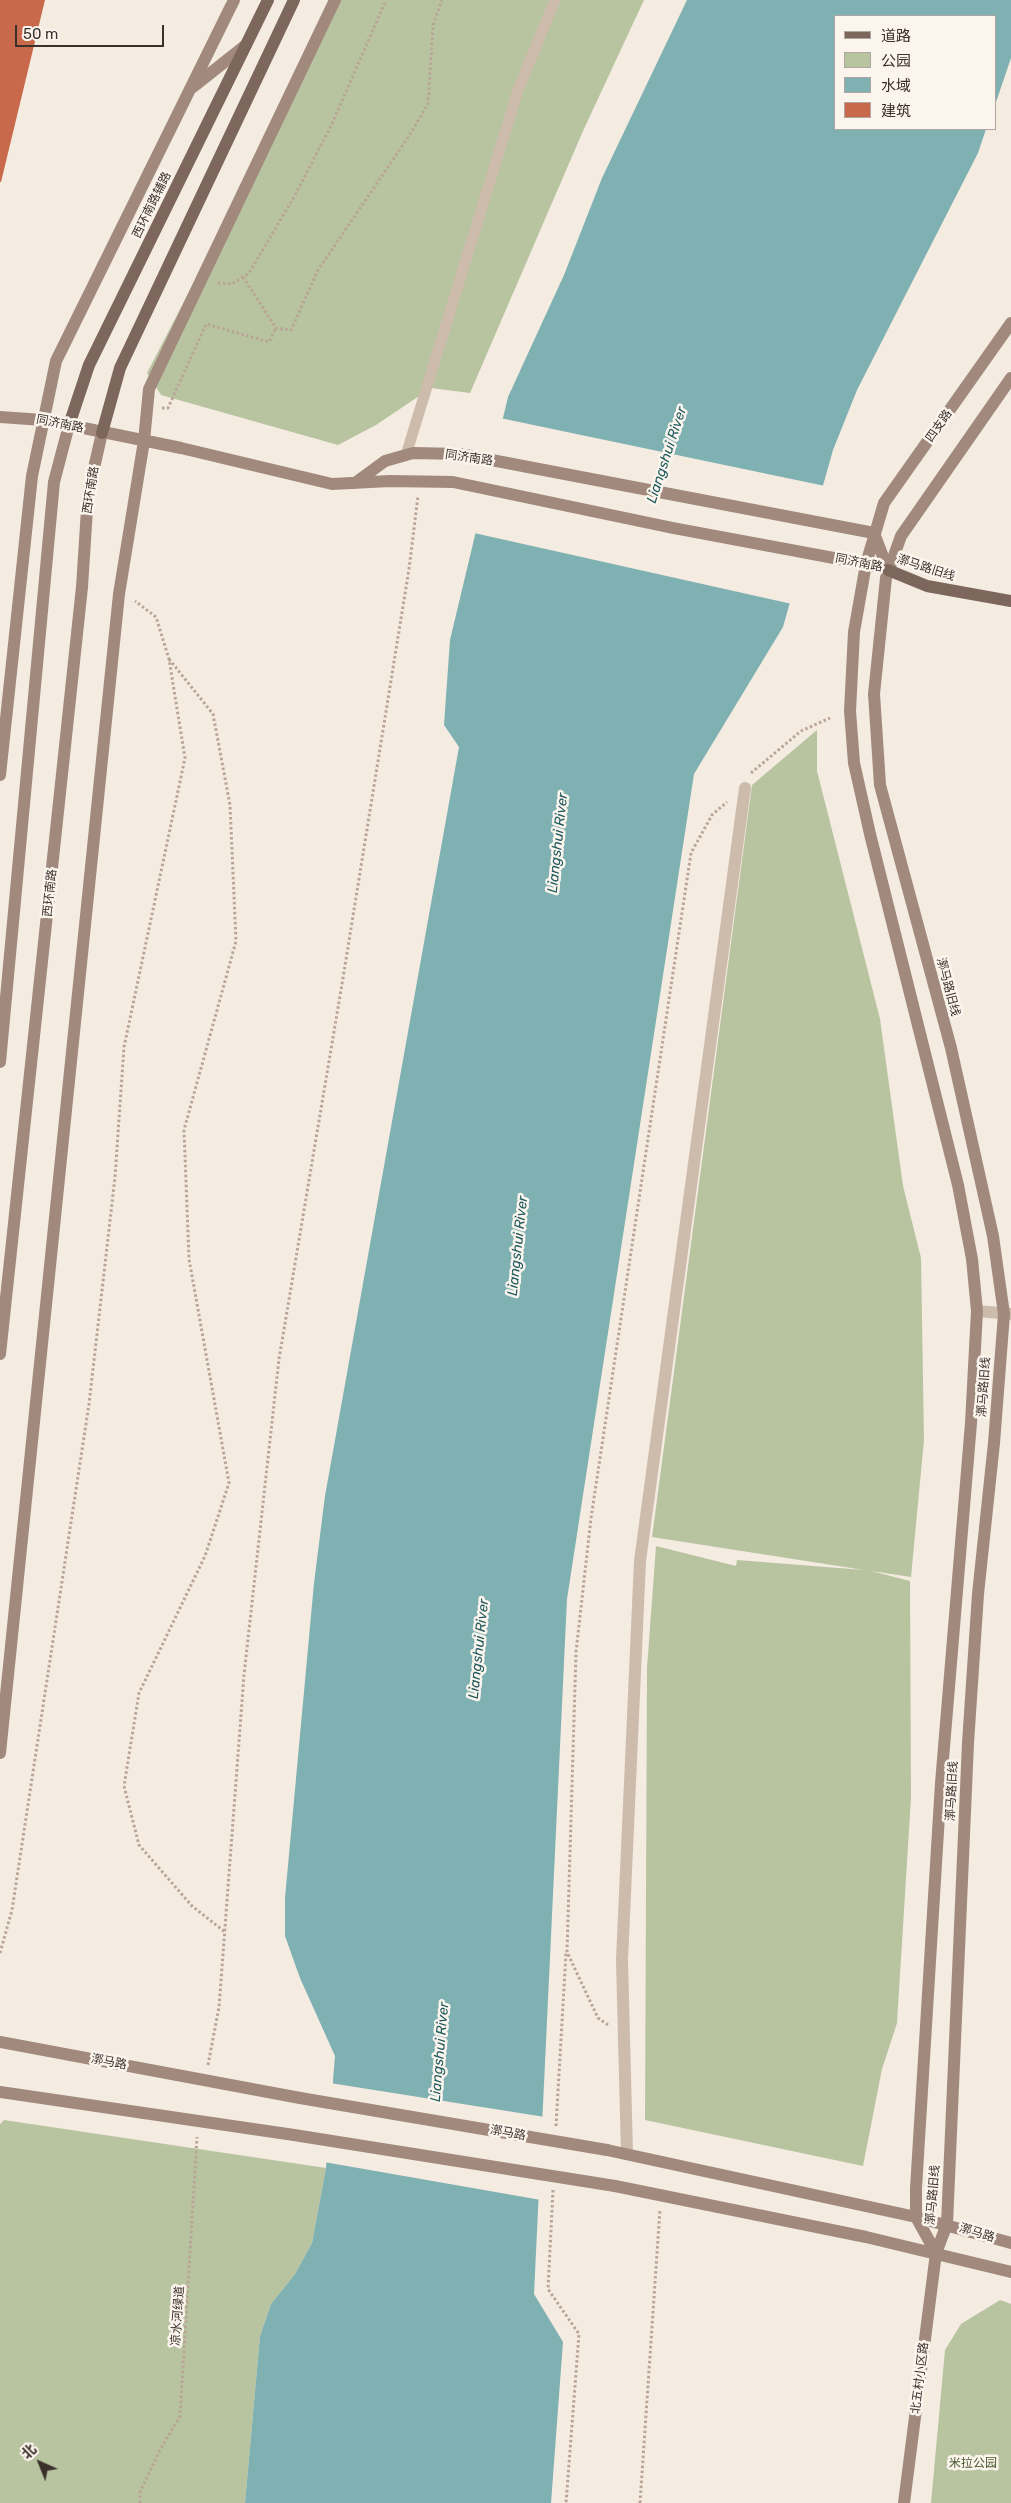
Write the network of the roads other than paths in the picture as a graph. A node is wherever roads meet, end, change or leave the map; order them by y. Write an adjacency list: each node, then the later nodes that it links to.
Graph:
1 (234, 0): 7 (main road)
2 (268, 0): 6 (main road, 西环南路辅路)
3 (294, 0): 13 (main road)
4 (335, 0): 14 (main road)
5 (555, 0): 15 (lane)
6 (246, 46): 7 (main road); 12 (main road, 西环南路辅路)
7 (190, 89): 11 (main road)
8 (1011, 323): 17 (main road, 四支路)
9 (1011, 378): 19 (main road)
10 (0, 417): 11 (main road, 同济南路)
11 (43, 420): 12 (main road, 同济南路); 21 (main road)
12 (69, 425): 13 (main road, 同济南路); 23 (main road)
13 (102, 433): 14 (main road, 同济南路); 26 (main road, 西环南路)
14 (144, 441): 16 (main road, 同济南路); 27 (main road)
15 (406, 455): 16 (main road, 同济南路); 17 (main road, 同济南路)
16 (355, 483): 18 (main road, 同济南路)
17 (874, 533): 18 (main road, 漷马路旧线); 19 (main road, 同济南路)
18 (866, 564): 19 (main road, 同济南路); 24 (main road, 漷马路旧线)
19 (888, 570): 20 (main road, 漷马路旧线); 25 (main road, 漷马路旧线)
20 (1011, 601)
21 (0, 775)
22 (745, 788): 30 (street)
23 (0, 1062)
24 (977, 1311): 25 (street); 31 (main road, 漷马路旧线)
25 (1007, 1314): 32 (main road, 漷马路旧线)
26 (0, 1354)
27 (0, 1753)
28 (0, 2042): 30 (main road, 漷马路, bridge)
29 (0, 2092): 34 (main road, bridge)
30 (627, 2154): 31 (main road, 漷马路)
31 (916, 2217): 32 (main road, 漷马路); 34 (main road, 漷马路旧线)
32 (947, 2224): 33 (main road, 漷马路); 34 (main road, 漷马路旧线)
33 (1011, 2243)
34 (936, 2253): 35 (main road); 36 (main road, 北五村小区路)
35 (1011, 2272)
36 (904, 2503)

